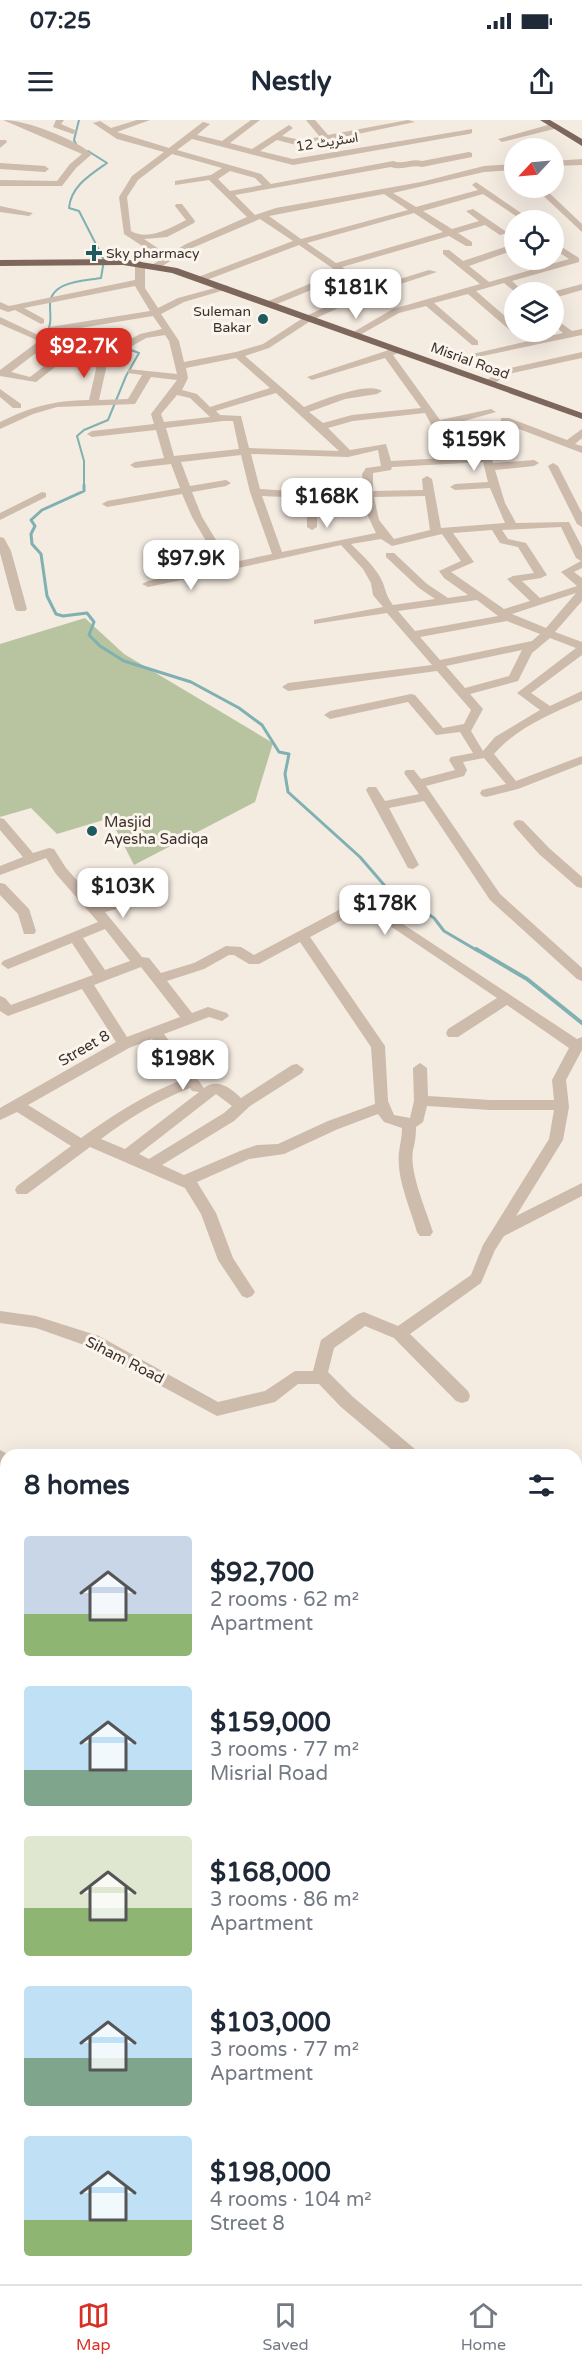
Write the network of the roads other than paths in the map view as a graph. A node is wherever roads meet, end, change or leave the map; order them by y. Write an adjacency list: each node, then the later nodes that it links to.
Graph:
1 (7, 120): 39 (street)
2 (60, 120): 14 (street)
3 (146, 120): 15 (street)
4 (239, 120): 6 (street)
5 (310, 120): 19 (street)
6 (253, 122): 22 (street)
7 (393, 122): 8 (street); 16 (street)
8 (411, 122)
9 (550, 122): 20 (street); 21 (main road)
10 (97, 123): 15 (street)
11 (206, 124): 17 (street)
12 (461, 125): 23 (street, اسٹریٹ 12)
13 (289, 128): 18 (street)
14 (73, 131)
15 (110, 131): 25 (street)
16 (353, 133): 19 (street); 24 (street)
17 (192, 136): 22 (street, اسٹریٹ 12); 25 (street)
18 (275, 137): 19 (street); 26 (street)
19 (326, 138)
20 (502, 139)
21 (582, 143)
22 (223, 144): 26 (street, اسٹریٹ 12)
23 (401, 144): 24 (street, اسٹریٹ 12); 29 (street)
24 (367, 149): 28 (street, اسٹریٹ 12)
25 (170, 152): 34 (street); 57 (street)
26 (253, 152): 28 (street, اسٹریٹ 12)
27 (469, 156): 29 (street)
28 (290, 162): 33 (street)
29 (416, 162): 41 (street)
30 (582, 162): 31 (street)
31 (564, 163)
32 (0, 166): 36 (street)
33 (271, 166)
34 (229, 168): 38 (street); 41 (street)
35 (504, 168): 37 (street)
36 (45, 169)
37 (461, 174): 42 (street); 43 (street)
38 (212, 177): 40 (street); 44 (street)
39 (0, 183)
40 (178, 183)
41 (268, 186): 44 (street)
42 (485, 191): 48 (street); 49 (street)
43 (386, 192): 48 (street); 52 (street)
44 (228, 194): 52 (street)
45 (549, 198): 54 (street)
46 (179, 206): 57 (street)
47 (0, 209): 51 (street)
48 (415, 210): 55 (street); 58 (street)
49 (513, 210)
50 (470, 212): 53 (street)
51 (29, 213)
52 (257, 217): 58 (street); 63 (street)
53 (486, 222): 55 (street); 56 (street)
54 (582, 229)
55 (450, 232): 59 (street); 69 (street)
56 (503, 234)
57 (134, 237): 63 (street)
58 (300, 242): 69 (street); 72 (street)
59 (469, 244)
60 (504, 251): 67 (street)
61 (446, 252): 67 (street)
62 (564, 252): 65 (street)
63 (167, 258): 68 (street)
64 (0, 263): 66 (main road, Misrial Road)
65 (564, 263)
66 (140, 264): 68 (main road, Misrial Road); 74 (street)
67 (462, 265): 76 (street)
68 (156, 266): 72 (main road, Misrial Road)
69 (335, 266): 82 (street)
70 (540, 270): 73 (street)
71 (432, 272): 86 (street)
72 (201, 279): 77 (main road, Misrial Road)
73 (505, 280): 75 (street); 76 (street)
74 (139, 282): 84 (street); 85 (street)
75 (508, 282)
76 (487, 285): 79 (street)
77 (226, 288): 82 (main road, Misrial Road); 85 (street)
78 (582, 288): 80 (street)
79 (469, 290): 81 (street); 88 (street)
80 (564, 292)
81 (427, 302): 94 (street); 99 (street)
82 (269, 304): 86 (main road, Misrial Road)
83 (0, 305): 84 (street)
84 (16, 307): 89 (street)
85 (156, 313): 91 (street); 92 (street)
86 (309, 318): 94 (main road, Misrial Road); 104 (street)
87 (0, 320): 97 (street)
88 (504, 320)
89 (40, 321)
90 (564, 329): 95 (street)
91 (50, 330)
92 (169, 332): 108 (street); 109 (street)
93 (582, 332): 95 (street)
94 (355, 334): 102 (main road, Misrial Road)
95 (570, 334): 96 (street)
96 (564, 335)
97 (45, 341): 100 (street); 101 (street)
98 (530, 342): 105 (street)
99 (475, 343)
100 (71, 348)
101 (33, 349): 107 (street); 111 (street)
102 (398, 350): 103 (street); 115 (main road, Misrial Road)
103 (387, 354): 113 (street); 123 (street)
104 (238, 355): 109 (street); 116 (street)
105 (473, 355)
106 (582, 355): 115 (street)
107 (62, 357): 108 (street); 111 (street)
108 (100, 357): 120 (street)
109 (181, 366): 114 (street)
110 (132, 371): 112 (street)
111 (2, 373)
112 (148, 373): 114 (street); 120 (street)
113 (312, 377)
114 (183, 378): 119 (street)
115 (488, 382): 126 (main road, Misrial Road)
116 (278, 389): 122 (street); 124 (street)
117 (377, 391): 124 (street)
118 (0, 392): 121 (street)
119 (176, 392): 122 (street); 131 (street)
120 (93, 403): 130 (street)
121 (17, 406)
122 (210, 410): 127 (street)
123 (428, 410): 129 (street); 132 (street)
124 (302, 411): 132 (street)
125 (491, 412): 129 (street)
126 (582, 416)
127 (219, 419): 131 (street); 139 (street)
128 (505, 420): 137 (street)
129 (436, 424): 136 (street)
130 (0, 426)
131 (159, 426): 134 (street); 141 (street)
132 (321, 427): 140 (street)
133 (582, 432): 137 (street)
134 (92, 434)
135 (510, 440): 136 (street)
136 (481, 442): 142 (street)
137 (569, 444): 138 (street)
138 (582, 450)
139 (246, 451): 140 (street); 141 (street); 152 (street)
140 (348, 454): 143 (street)
141 (172, 459): 145 (street); 151 (street)
142 (487, 463): 143 (street); 144 (street); 149 (street)
143 (386, 464): 154 (street)
144 (534, 464)
145 (135, 465)
146 (553, 466): 157 (street)
147 (427, 479): 153 (street)
148 (226, 483): 151 (street)
149 (494, 485): 150 (street); 161 (street)
150 (455, 487)
151 (185, 490): 158 (street); 173 (street)
152 (255, 492): 162 (street); 169 (street)
153 (430, 493): 154 (street); 164 (street)
154 (368, 494): 165 (street)
155 (42, 495): 159 (street)
156 (582, 495): 157 (street)
157 (569, 497): 160 (street)
158 (107, 504)
159 (0, 517)
160 (582, 524)
161 (512, 526): 163 (street); 170 (street)
162 (312, 527)
163 (495, 527): 164 (street); 179 (street)
164 (440, 532): 168 (street); 177 (street)
165 (383, 535): 167 (street); 168 (street)
166 (0, 540): 180 (street)
167 (343, 541): 169 (street); 171 (street)
168 (392, 543): 171 (street)
169 (278, 556): 173 (street)
170 (582, 558)
171 (376, 559): 178 (street); 181 (street)
172 (582, 564): 175 (street)
173 (228, 569): 174 (street)
174 (148, 584)
175 (582, 586): 179 (street)
176 (582, 594): 184 (street)
177 (477, 597): 178 (street); 182 (street)
178 (446, 601): 181 (street)
179 (538, 602): 182 (street)
180 (21, 609)
181 (390, 609): 183 (street); 185 (street)
182 (506, 615): 184 (street); 185 (street)
183 (318, 622)
184 (548, 633): 186 (street); 187 (street)
185 (411, 635): 188 (street)
186 (534, 644): 188 (street); 190 (street)
187 (582, 648): 192 (street)
188 (439, 665): 189 (street); 190 (street)
189 (288, 687)
190 (462, 692): 194 (street)
191 (580, 697): 192 (street)
192 (548, 710): 195 (street)
193 (330, 715): 194 (street)
194 (466, 727): 195 (street)
195 (483, 754): 197 (street); 200 (street)
196 (582, 760): 197 (street)
197 (514, 786): 199 (street)
198 (372, 790): 201 (street)
199 (486, 793)
200 (427, 796): 201 (street); 217 (street)
201 (382, 806): 205 (street)
202 (0, 822): 204 (street)
203 (519, 824): 207 (street)
204 (31, 859): 206 (street); 210 (street)
205 (413, 865)
206 (0, 871)
207 (582, 885)
208 (0, 887): 212 (street)
209 (141, 898): 210 (street)
210 (97, 910): 211 (street)
211 (107, 923): 214 (street); 215 (street)
212 (28, 931)
213 (302, 935): 219 (street); 221 (street); 237 (street)
214 (75, 938): 216 (street); 218 (street)
215 (138, 963): 218 (street); 219 (street)
216 (8, 964)
217 (582, 976)
218 (102, 977): 220 (street)
219 (159, 980): 224 (street)
220 (85, 982): 222 (street); 227 (street)
221 (506, 999): 226 (street); 228 (street)
222 (0, 1001)
223 (222, 1016): 224 (street, Street 8)
224 (188, 1018): 225 (street, Street 8)
225 (156, 1032): 227 (street, Street 8); 231 (street)
226 (453, 1033)
227 (124, 1044): 235 (street, Street 8)
228 (580, 1044): 234 (street)
229 (420, 1068): 233 (street)
230 (297, 1069): 236 (street)
231 (191, 1081): 232 (street); 240 (street)
232 (205, 1094): 236 (street); 241 (street)
233 (421, 1101): 234 (street); 239 (street)
234 (562, 1105): 246 (street)
235 (18, 1106): 238 (street, Street 8); 240 (street)
236 (242, 1106): 242 (street)
237 (383, 1107): 239 (street); 243 (street)
238 (0, 1115)
239 (409, 1124): 247 (street)
240 (85, 1143): 241 (street); 245 (street)
241 (127, 1155): 242 (street)
242 (150, 1165): 243 (street)
243 (185, 1181): 248 (street)
244 (582, 1189): 246 (street)
245 (22, 1190)
246 (501, 1231): 250 (street)
247 (425, 1232)
248 (247, 1292)
249 (0, 1317): 251 (street, Siham Road)
250 (398, 1332): 251 (street); 252 (street)
251 (319, 1377): 253 (street)
252 (462, 1396)
253 (403, 1449)

